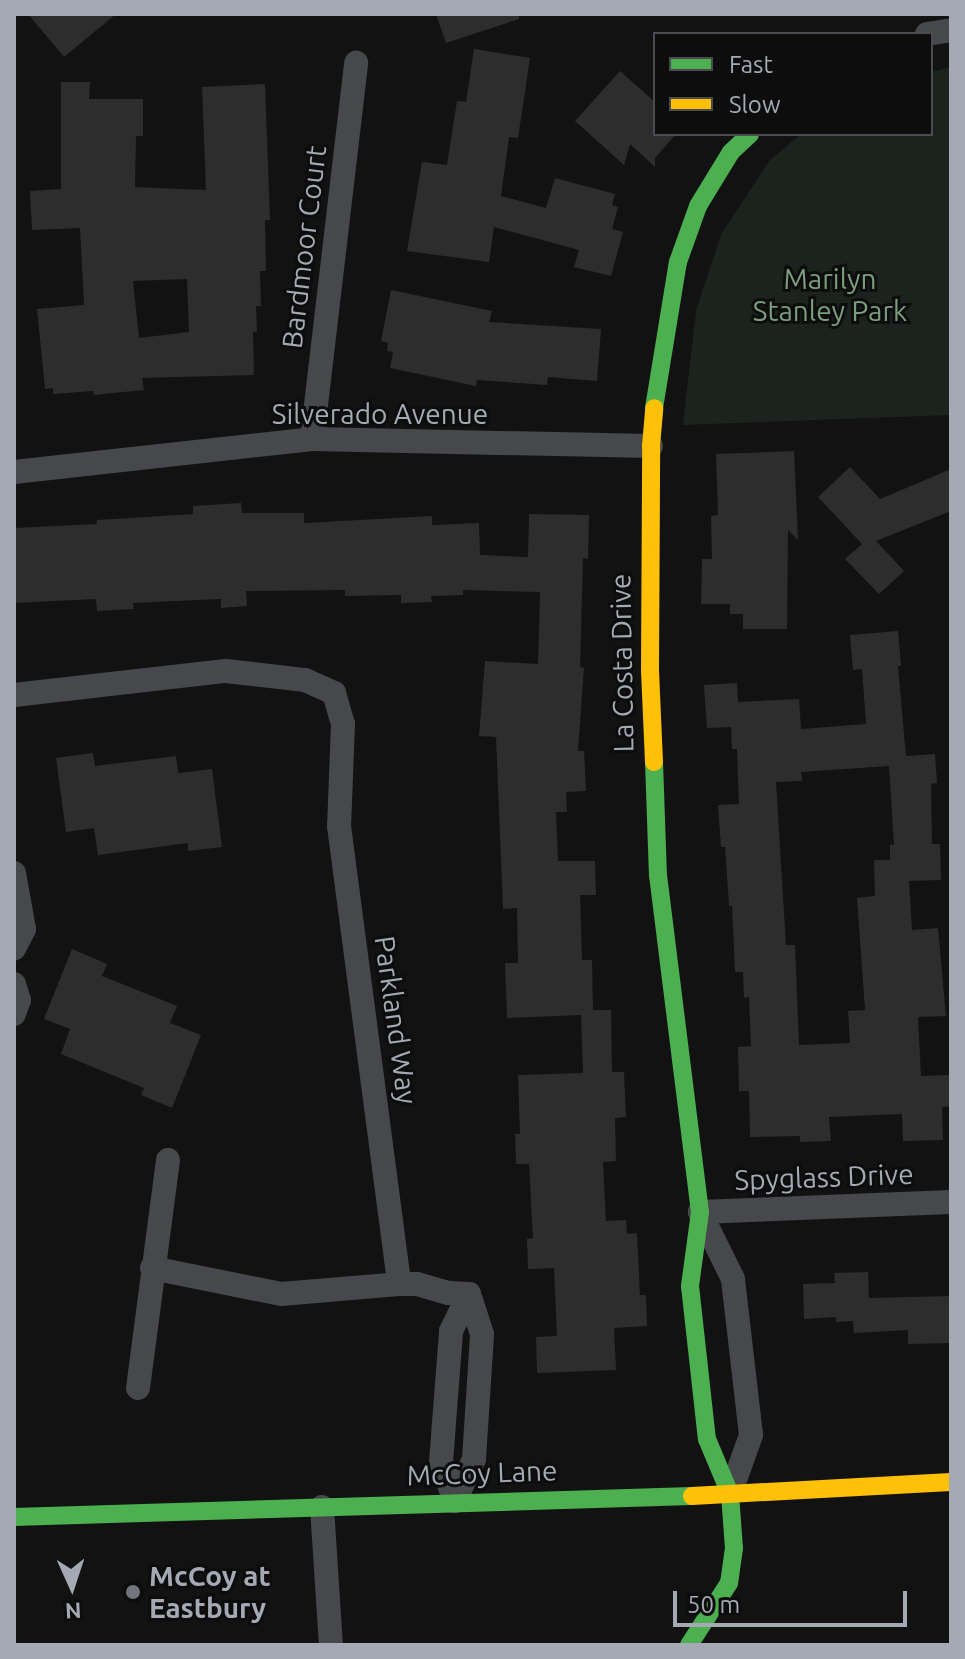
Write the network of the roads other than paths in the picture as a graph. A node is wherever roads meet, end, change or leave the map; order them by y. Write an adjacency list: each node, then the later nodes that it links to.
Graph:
1 (356, 63): 3 (street, Bardmoor Court)
2 (748, 136): 4 (street, La Costa Drive)
3 (312, 439): 4 (street, Silverado Avenue); 5 (street, Silverado Avenue)
4 (651, 446): 13 (street, La Costa Drive)
5 (14, 472)
6 (14, 695): 15 (street, Parkland Way)
7 (14, 873): 8 (street)
8 (14, 949)
9 (14, 984): 10 (street)
10 (14, 1014)
11 (168, 1160): 14 (street)
12 (951, 1202): 13 (street, Spyglass Drive)
13 (700, 1212): 18 (street, La Costa Drive); 18 (street, La Costa Drive)
14 (152, 1268): 15 (street); 16 (street)
15 (399, 1284): 19 (street)
16 (138, 1388)
17 (951, 1482): 18 (street, McCoy Lane)
18 (730, 1494): 19 (street, McCoy Lane); 23 (street)
19 (455, 1501): 20 (street, McCoy Lane)
20 (322, 1507): 21 (street, McCoy Lane); 22 (street)
21 (14, 1517)
22 (331, 1645)
23 (689, 1645)

